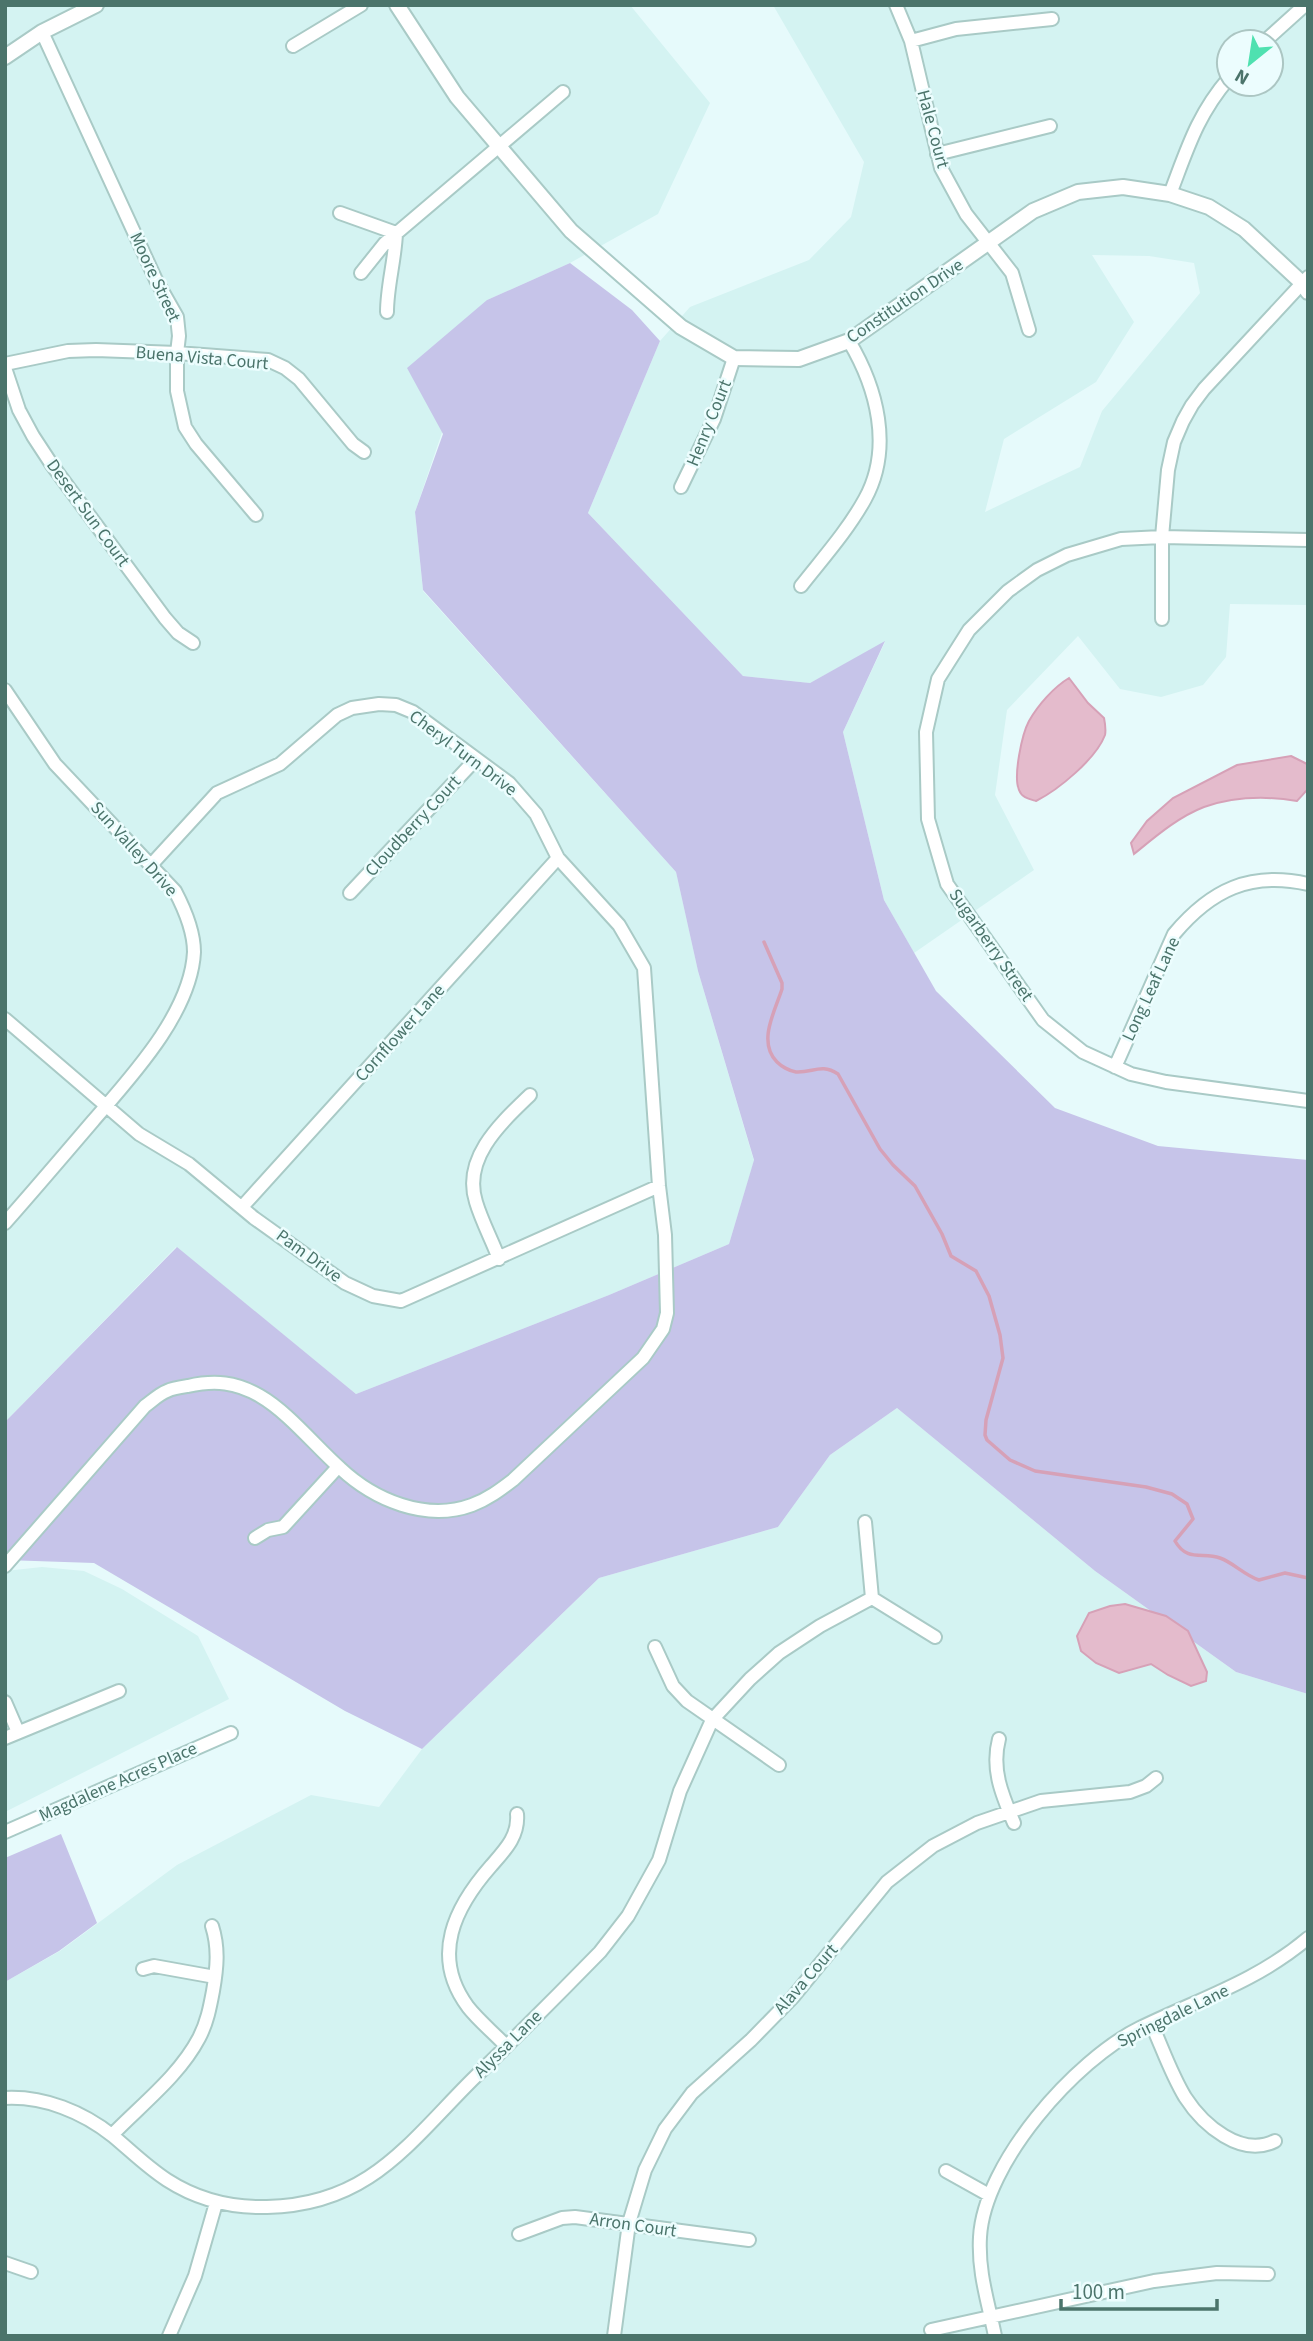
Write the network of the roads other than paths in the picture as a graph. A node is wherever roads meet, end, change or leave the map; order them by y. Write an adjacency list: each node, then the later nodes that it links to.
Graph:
1 (96, 5): 8 (street)
2 (361, 5): 10 (street)
3 (397, 5): 15 (street, Constitution Drive)
4 (896, 5): 9 (street, Hale Court)
5 (1305, 5): 7 (street)
6 (1052, 19): 9 (street)
7 (1280, 28)
8 (42, 32): 11 (street); 26 (street, Moore Street)
9 (911, 41): 16 (street, Hale Court)
10 (293, 46)
11 (5, 57)
12 (563, 92): 15 (street)
13 (1215, 94): 17 (street)
14 (1050, 126): 16 (street)
15 (498, 146): 19 (street); 27 (street, Constitution Drive)
16 (937, 154): 20 (street, Hale Court)
17 (1170, 194): 20 (street, Constitution Drive); 22 (street, Constitution Drive)
18 (340, 213): 19 (street)
19 (396, 233): 21 (street); 23 (street)
20 (989, 244): 24 (street, Hale Court); 25 (street, Constitution Drive)
21 (361, 273)
22 (1306, 284): 32 (street)
23 (387, 313)
24 (1029, 330)
25 (849, 341): 27 (street, Constitution Drive); 34 (street)
26 (177, 353): 28 (street, Buena Vista Court); 29 (street, Buena Vista Court); 31 (street, Moore Street)
27 (734, 358): 30 (street, Henry Court)
28 (5, 366): 36 (street, Desert Sun Court)
29 (363, 452)
30 (681, 487)
31 (256, 515)
32 (1162, 537): 33 (street, Sugarberry Street); 35 (street); 44 (street, Sugarberry Street)
33 (1308, 540)
34 (801, 586)
35 (1162, 619)
36 (193, 643)
37 (5, 690): 40 (street, Sun Valley Drive)
38 (476, 759): 39 (street, Cheryl Turn Drive); 40 (street, Cheryl Turn Drive); 42 (street, Cloudberry Court)
39 (558, 858): 48 (street, Cheryl Turn Drive); 49 (street, Cornflower Lane)
40 (151, 865): 47 (street, Sun Valley Drive)
41 (1308, 884): 44 (street, Long Leaf Lane)
42 (350, 893)
43 (5, 1019): 47 (street, Pam Drive)
44 (1115, 1067): 46 (street, Sugarberry Street)
45 (530, 1095): 51 (street)
46 (1308, 1101)
47 (107, 1105): 49 (street, Pam Drive); 50 (street, Sun Valley Drive)
48 (659, 1186): 51 (street, Pam Drive); 52 (street, Cheryl Turn Drive)
49 (242, 1207): 51 (street, Pam Drive)
50 (5, 1223)
51 (499, 1259)
52 (338, 1467): 54 (street); 55 (street, Cheryl Turn Drive)
53 (865, 1522): 56 (street)
54 (255, 1538)
55 (5, 1566)
56 (872, 1598): 57 (street); 61 (street, Alyssa Lane)
57 (935, 1637)
58 (655, 1647): 61 (street)
59 (118, 1691): 62 (street)
60 (5, 1702): 62 (street)
61 (712, 1720): 66 (street); 76 (street, Alyssa Lane)
62 (19, 1732): 64 (street)
63 (232, 1732): 70 (street, Magdalene Acres Place)
64 (5, 1738)
65 (999, 1740): 69 (street)
66 (779, 1765)
67 (1156, 1779): 69 (street, Alava Court)
68 (517, 1814): 76 (street)
69 (1011, 1817): 83 (street, Alava Court)
70 (5, 1832)
71 (212, 1926): 74 (street)
72 (1308, 1938): 75 (street, Springdale Lane)
73 (143, 1969): 74 (street)
74 (215, 1977): 78 (street)
75 (1151, 2023): 79 (street); 81 (street, Springdale Lane)
76 (506, 2046): 82 (street, Alyssa Lane)
77 (5, 2098): 78 (street, Alyssa Lane)
78 (112, 2135): 82 (street, Alyssa Lane)
79 (1275, 2141)
80 (946, 2171): 81 (street)
81 (989, 2195): 89 (street, Springdale Lane)
82 (216, 2203): 91 (street)
83 (629, 2224): 84 (street, Arron Court); 85 (street, Arron Court); 92 (street, Alava Court)
84 (519, 2234)
85 (749, 2240)
86 (5, 2263): 87 (street)
87 (31, 2273)
88 (1268, 2274): 89 (street)
89 (991, 2315): 90 (street); 93 (street, Springdale Lane)
90 (931, 2330)
91 (174, 2333)
92 (614, 2336)
93 (995, 2336)

